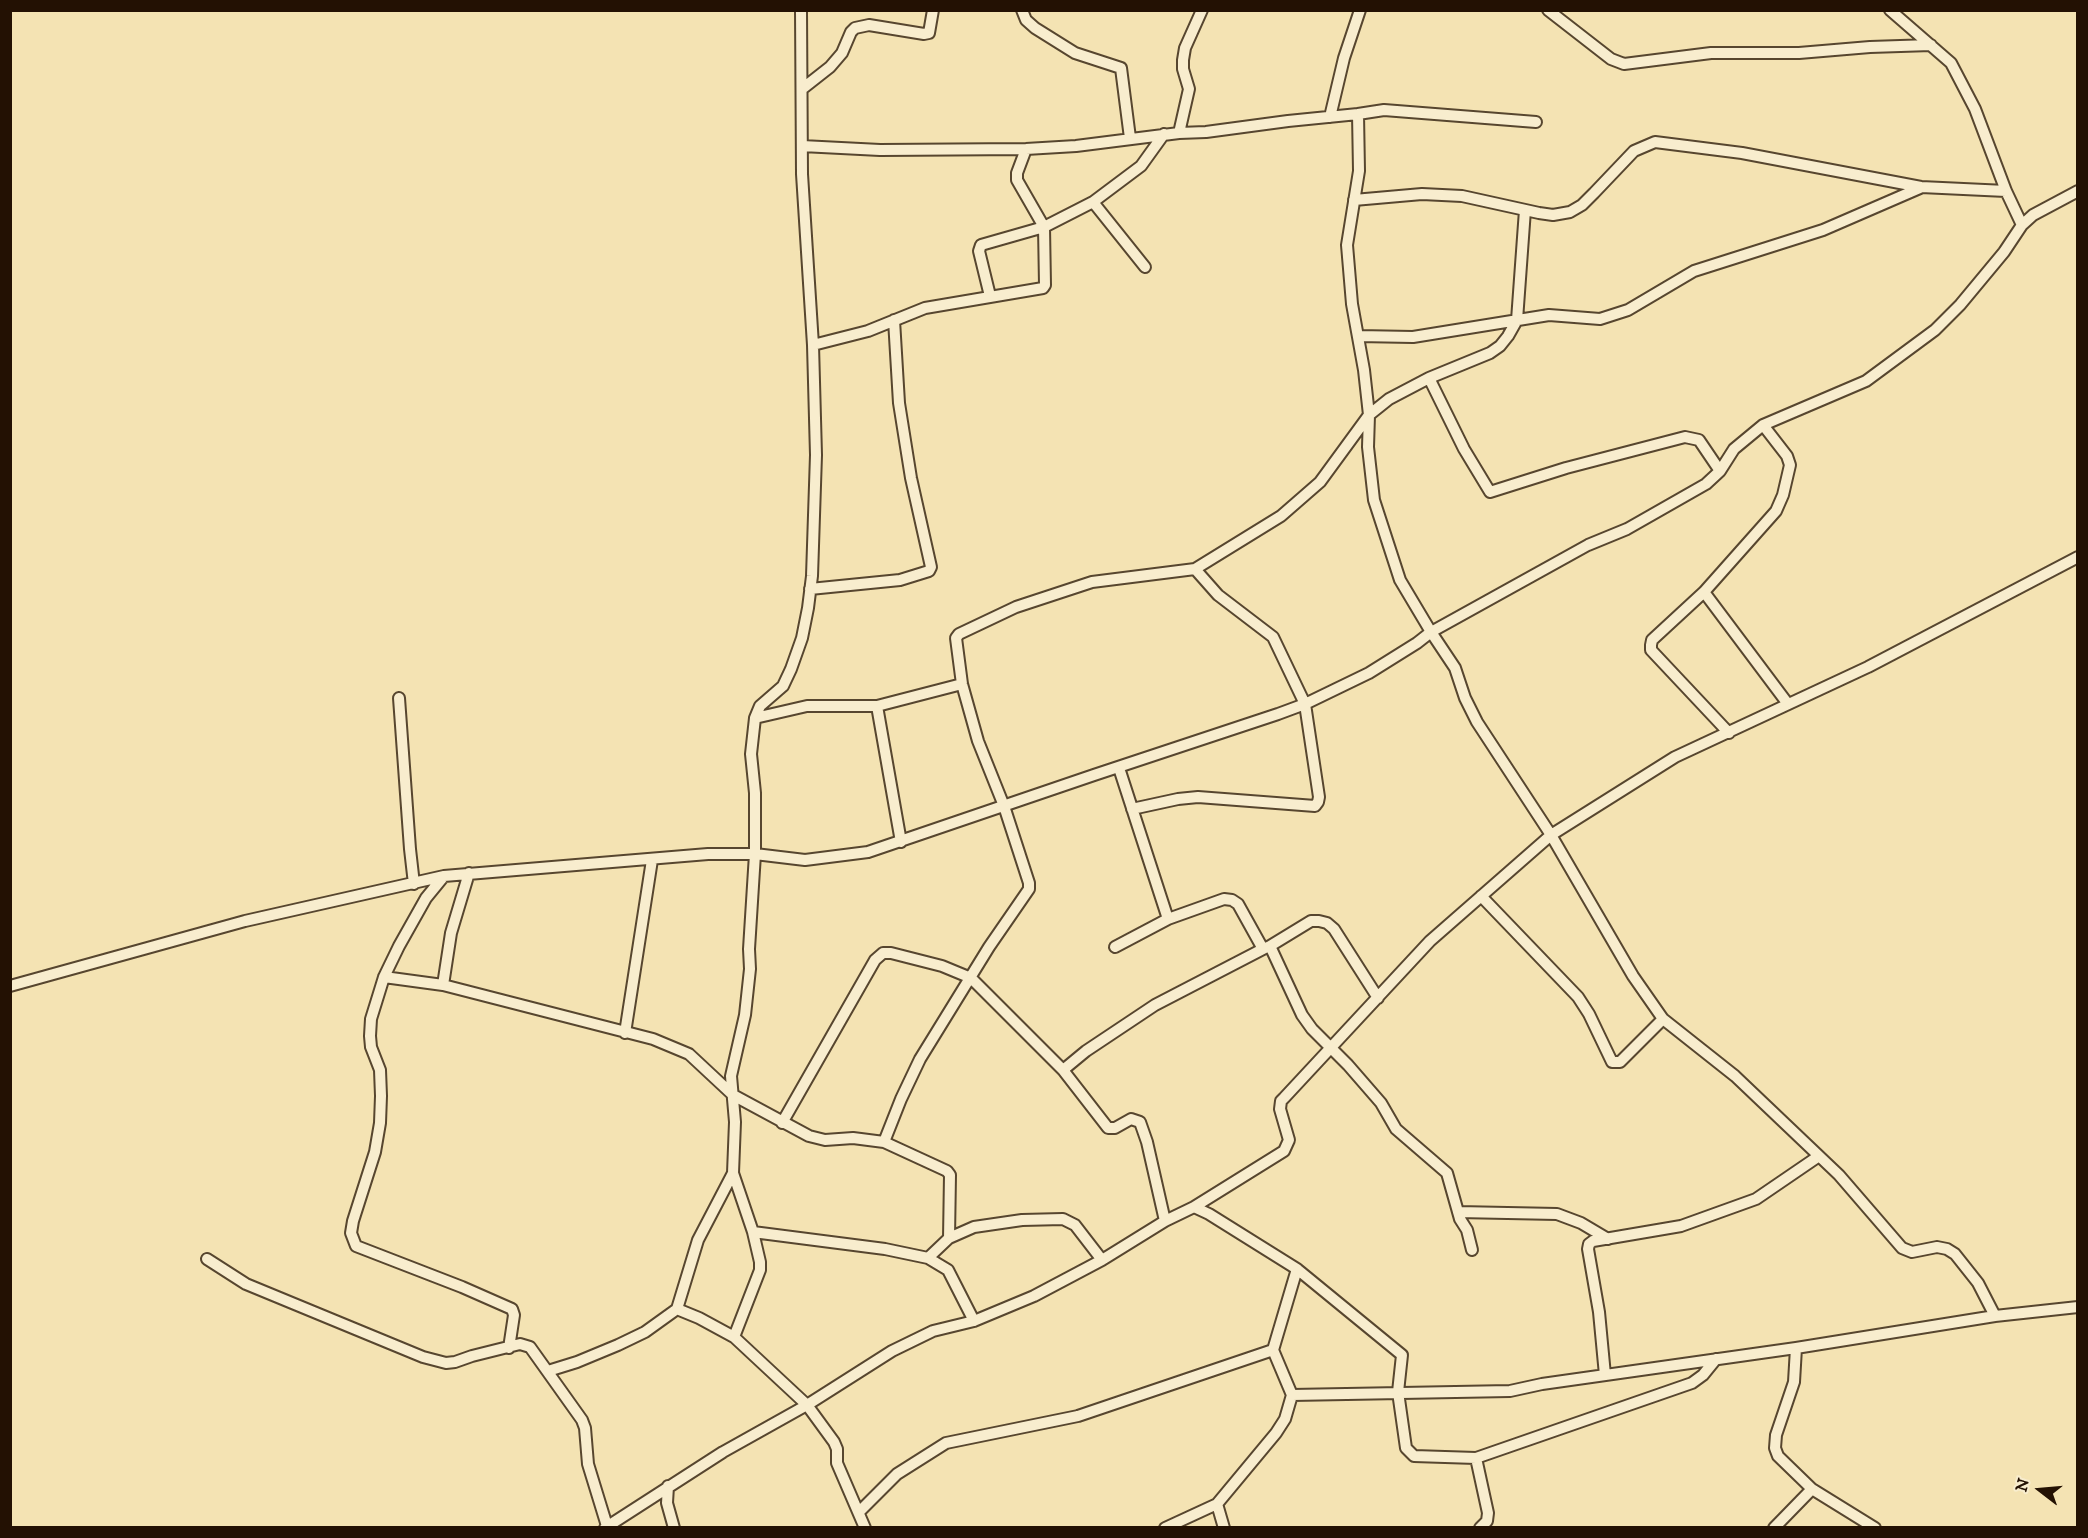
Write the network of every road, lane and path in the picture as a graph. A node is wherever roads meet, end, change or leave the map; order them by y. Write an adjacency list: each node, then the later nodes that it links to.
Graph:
1 (801, 10): 9 (street)
2 (933, 10): 9 (street)
3 (1022, 10): 15 (street)
4 (1202, 10): 13 (street)
5 (1360, 10): 11 (street)
6 (1548, 10): 8 (street)
7 (1890, 10): 8 (street)
8 (1930, 45): 19 (street)
9 (802, 89): 16 (street)
10 (1358, 114): 11 (street); 12 (street); 22 (street)
11 (1330, 117): 13 (street)
12 (1536, 122)
13 (1179, 133): 14 (street)
14 (1164, 134): 15 (street); 23 (street)
15 (1130, 138): 17 (street)
16 (802, 146): 17 (street); 32 (street)
17 (1026, 149): 26 (street)
18 (1921, 187): 19 (street); 24 (street); 30 (street)
19 (2006, 191): 25 (street)
20 (2078, 191): 21 (street)
21 (2072, 198): 25 (street)
22 (1354, 200): 24 (street); 31 (street)
23 (1093, 202): 26 (street); 27 (street)
24 (1525, 210): 30 (street)
25 (2022, 225): 35 (street)
26 (1044, 226): 28 (street); 28 (street)
27 (1144, 267)
28 (990, 296): 29 (street)
29 (894, 320): 32 (street); 39 (street)
30 (1517, 320): 31 (street); 33 (street)
31 (1358, 336): 34 (street)
32 (813, 345): 39 (street)
33 (1429, 378): 34 (street); 36 (street)
34 (1369, 415): 38 (street); 41 (street)
35 (1763, 425): 36 (street); 40 (street)
36 (1720, 471): 41 (street)
37 (2078, 557): 45 (street)
38 (1195, 569): 42 (street); 44 (street)
39 (810, 589): 47 (street)
40 (1704, 592): 45 (street); 48 (street)
41 (1431, 632): 44 (street); 52 (street)
42 (962, 684): 46 (street); 50 (street)
43 (399, 698): 58 (street)
44 (1305, 704): 49 (street); 51 (street)
45 (1788, 704): 48 (street)
46 (877, 706): 47 (street); 53 (street)
47 (755, 718): 54 (street)
48 (1728, 733): 52 (street)
49 (1119, 768): 50 (street); 51 (street)
50 (1004, 806): 53 (street); 64 (street)
51 (1132, 809): 60 (street)
52 (1551, 835): 59 (street); 68 (street)
53 (901, 842): 54 (street)
54 (755, 854): 55 (street); 72 (street)
55 (652, 860): 56 (street); 69 (street)
56 (469, 873): 57 (street); 65 (street)
57 (444, 876): 58 (street); 63 (street)
58 (414, 884): 66 (street)
59 (1481, 896): 67 (street); 68 (street)
60 (1167, 919): 61 (street); 62 (street)
61 (1115, 947)
62 (1266, 947): 67 (street); 70 (street); 71 (street)
63 (384, 977): 65 (street); 93 (street)
64 (972, 978): 71 (street); 73 (street); 74 (street)
65 (442, 985): 69 (street)
66 (10, 986)
67 (1378, 998): 70 (street)
68 (1663, 1019): 75 (street)
69 (625, 1033): 72 (street)
70 (1330, 1048): 77 (street); 78 (street)
71 (1063, 1070): 79 (street)
72 (733, 1095): 73 (street); 76 (street)
73 (782, 1123): 74 (street)
74 (884, 1142): 81 (street)
75 (1819, 1156): 82 (street); 90 (street)
76 (733, 1173): 80 (street); 89 (street)
77 (1194, 1207): 79 (street); 87 (street)
78 (1458, 1212): 82 (street); 83 (street)
79 (1165, 1221): 86 (street)
80 (753, 1232): 84 (street); 92 (street)
81 (949, 1238): 84 (street); 86 (street)
82 (1608, 1239): 98 (street)
83 (1472, 1250)
84 (928, 1258): 91 (street)
85 (207, 1259): 93 (street)
86 (1102, 1260): 91 (street)
87 (1297, 1269): 95 (street); 99 (street)
88 (2078, 1307): 90 (street)
89 (676, 1309): 92 (street); 97 (street)
90 (1995, 1316): 94 (street)
91 (974, 1321): 101 (street)
92 (734, 1337): 101 (street)
93 (509, 1348): 97 (street)
94 (1796, 1348): 96 (street); 104 (street)
95 (1273, 1350): 100 (street); 106 (street)
96 (1716, 1359): 98 (street); 102 (street)
97 (548, 1371): 107 (street)
98 (1605, 1375): 99 (street)
99 (1398, 1392): 100 (street); 102 (street)
100 (1292, 1395): 105 (street)
101 (807, 1405): 103 (street); 106 (street)
102 (1476, 1458): 112 (street)
103 (668, 1486): 107 (street); 108 (street)
104 (1812, 1489): 113 (street); 114 (street)
105 (1216, 1504): 110 (street); 111 (street)
106 (859, 1512): 109 (street)
107 (606, 1527)
108 (674, 1527)
109 (865, 1527)
110 (1165, 1527)
111 (1224, 1527)
112 (1480, 1527)
113 (1774, 1527)
114 (1875, 1527)

